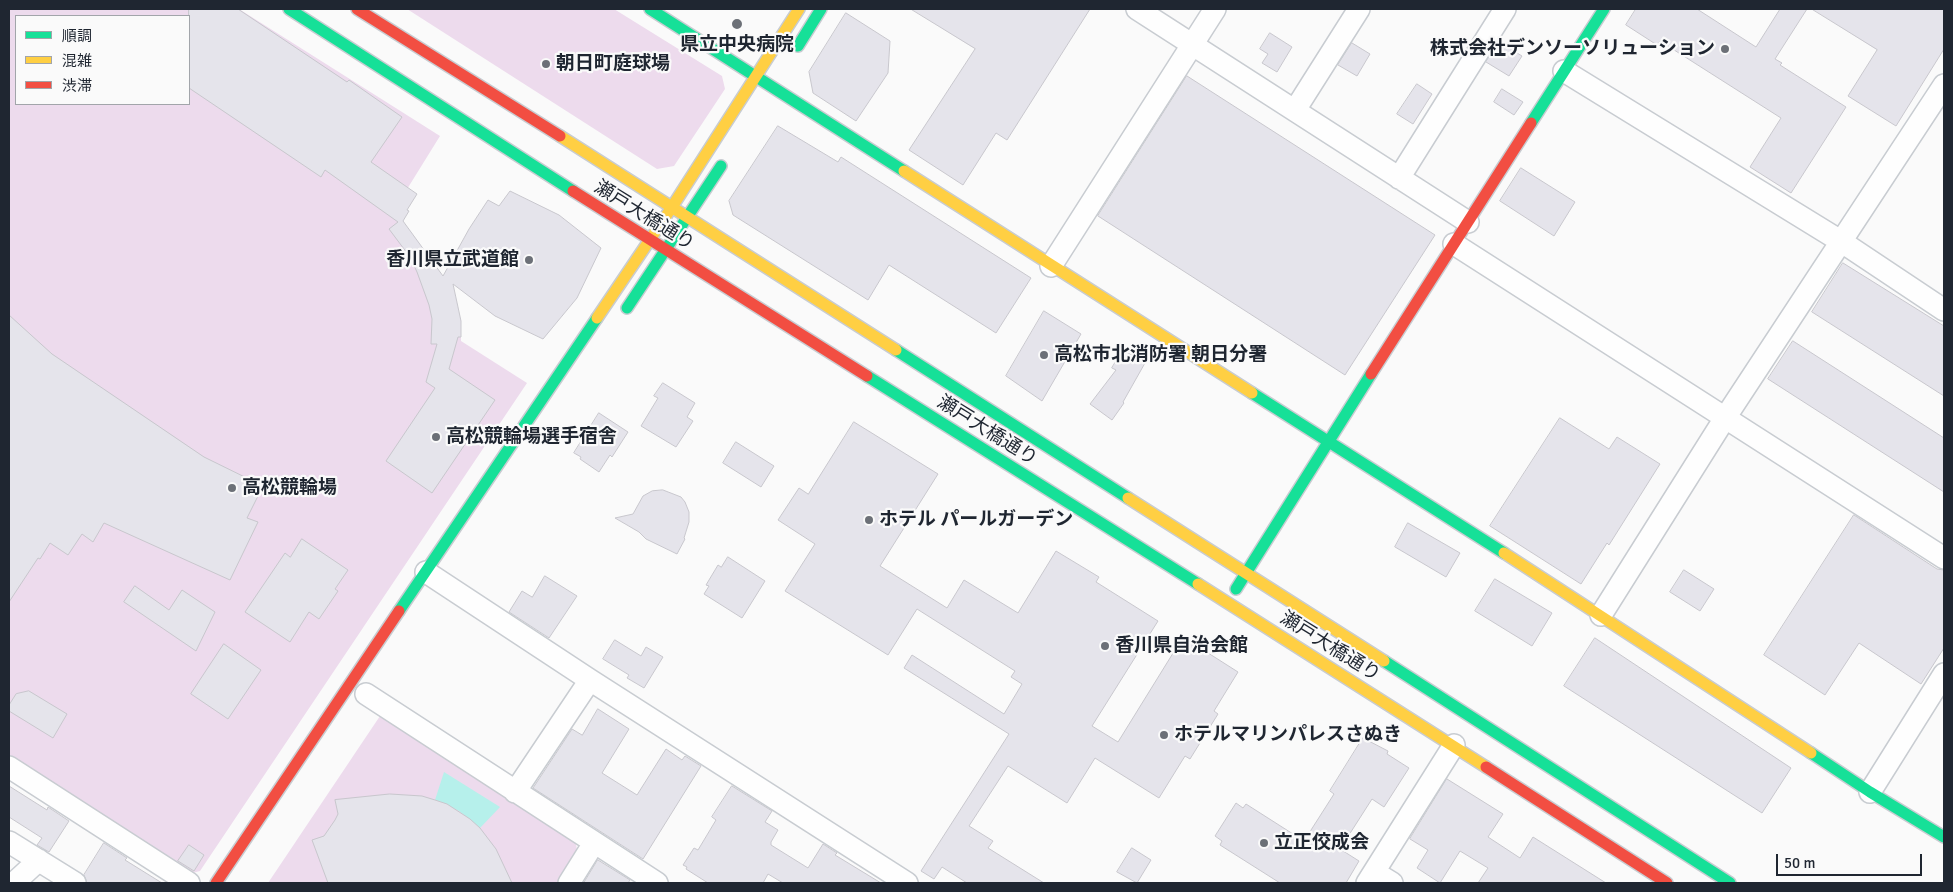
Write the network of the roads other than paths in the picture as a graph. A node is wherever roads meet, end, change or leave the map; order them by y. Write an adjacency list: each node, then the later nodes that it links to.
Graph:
1 (289, 9): 22 (street, 瀬戸大橋通り)
2 (358, 9): 19 (street, 瀬戸大橋通り)
3 (650, 9): 14 (street)
4 (799, 9): 14 (street)
5 (821, 9): 12 (street)
6 (1137, 9): 11 (street)
7 (1215, 9): 11 (street)
8 (1359, 9): 16 (street)
9 (1505, 9): 18 (street)
10 (1604, 9): 13 (street)
11 (1192, 44): 16 (street); 26 (street)
12 (791, 56)
13 (1564, 71): 21 (street); 23 (street)
14 (756, 77): 19 (street); 26 (street)
15 (1944, 85): 23 (street)
16 (1295, 110): 18 (street)
17 (730, 153): 20 (street)
18 (1399, 178): 21 (street)
19 (672, 207): 20 (street, 瀬戸大橋通り); 22 (street)
20 (689, 217): 25 (street); 32 (street, 瀬戸大橋通り)
21 (1468, 222): 24 (street)
22 (649, 240): 25 (street, 瀬戸大橋通り); 33 (street)
23 (1842, 242): 27 (street); 29 (street)
24 (1454, 244): 29 (street); 30 (street)
25 (666, 251): 28 (street); 34 (street, 瀬戸大橋通り)
26 (1051, 266): 30 (street)
27 (1944, 310)
28 (621, 317)
29 (1726, 418): 31 (street); 35 (street)
30 (1328, 442): 32 (street); 35 (street)
31 (1944, 558)
32 (1246, 574): 34 (street); 57 (street, 瀬戸大橋通り)
33 (438, 580): 37 (street); 51 (street)
34 (1227, 603): 39 (street, 瀬戸大橋通り)
35 (1601, 615): 42 (street)
36 (1944, 674): 42 (street)
37 (590, 680): 41 (street); 54 (street)
38 (366, 695): 41 (street)
39 (1454, 745): 47 (street); 56 (street, 瀬戸大橋通り)
40 (9, 767): 50 (street)
41 (515, 792): 45 (street)
42 (1870, 792): 43 (street)
43 (1944, 837)
44 (9, 842): 46 (street)
45 (594, 843): 52 (street); 53 (street)
46 (39, 860): 48 (street); 49 (street)
47 (1371, 878): 55 (street)
48 (14, 883)
49 (75, 883)
50 (189, 883)
51 (216, 883)
52 (569, 883)
53 (657, 883)
54 (907, 883)
55 (1392, 883)
56 (1667, 883)
57 (1730, 883)

